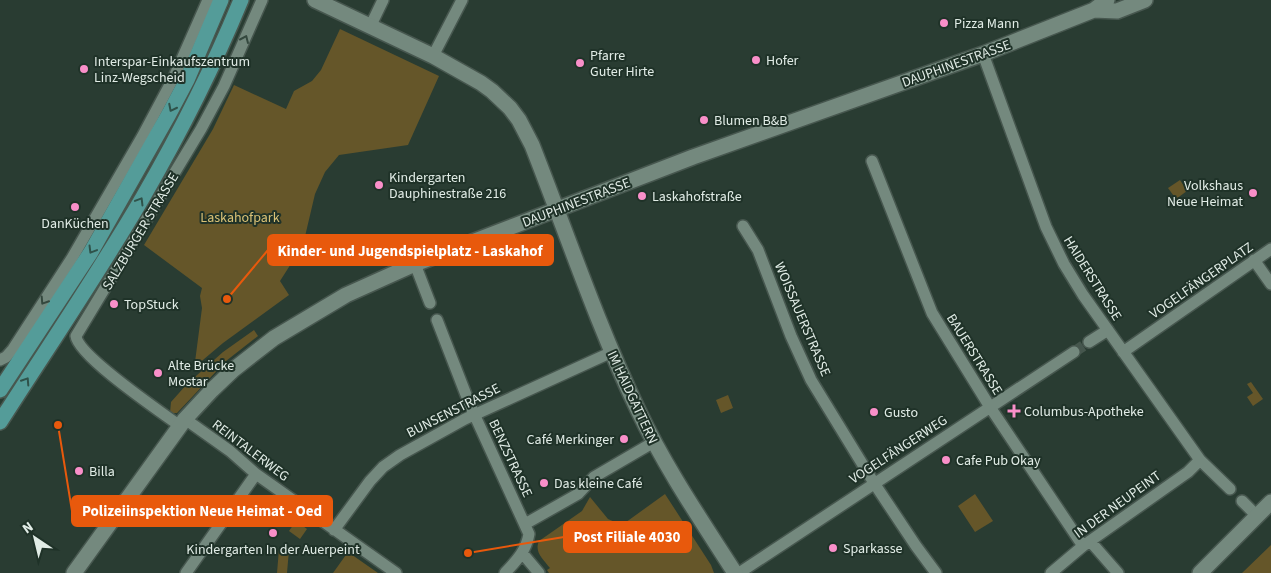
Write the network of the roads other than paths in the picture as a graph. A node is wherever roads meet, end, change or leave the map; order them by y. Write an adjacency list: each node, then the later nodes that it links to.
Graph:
1 (208, 0): 28 (street, one-way to 28)
2 (221, 0): 29 (main road, one-way to 29)
3 (241, 0): 32 (main road, SALZBURGER STRASSE, one-way to 3)
4 (262, 0): 33 (street, SALZBURGER STRASSE, one-way to 4)
5 (315, 0): 11 (main road)
6 (383, 0): 11 (street)
7 (462, 0): 13 (street)
8 (1107, 0): 10 (main road, DAUPHINESTRASSE)
9 (1145, 0): 10 (main road, DAUPHINESTRASSE)
10 (1092, 5): 12 (main road, DAUPHINESTRASSE)
11 (370, 27): 13 (main road)
12 (983, 54): 15 (main road, DAUPHINESTRASSE); 23 (street, HAIDERSTRASSE)
13 (433, 56): 15 (main road)
14 (872, 162): 30 (street, BAUERSTRASSE)
15 (557, 209): 19 (main road, DAUPHINESTRASSE); 25 (main road, IM HAIDGATTERN)
16 (742, 226): 37 (street, WOISSAUERSTRASSE)
17 (1271, 249): 18 (street, VOGELFÄNGERPLATZ)
18 (1254, 260): 20 (street); 27 (street, VOGELFÄNGERPLATZ)
19 (415, 264): 21 (street); 33 (main road, DAUPHINESTRASSE)
20 (1271, 284)
21 (430, 303)
22 (437, 320): 31 (street, BENZSTRASSE)
23 (1108, 330): 24 (street); 27 (street, HAIDERSTRASSE)
24 (1089, 342)
25 (612, 352): 31 (street, BUNSENSTRASSE); 34 (main road, IM HAIDGATTERN)
26 (1074, 352): 30 (street, VOGELFÄNGERWEG)
27 (1123, 352): 35 (street, HAIDERSTRASSE)
28 (0, 360)
29 (0, 390)
30 (990, 407): 37 (street, VOGELFÄNGERWEG); 44 (street, BAUERSTRASSE)
31 (474, 414): 42 (street, BENZSTRASSE); 43 (street, BUNSENSTRASSE)
32 (0, 422)
33 (183, 422): 36 (street, REINTALERWEG); 47 (main road, DAUPHINESTRASSE)
34 (654, 442): 42 (street); 51 (main road, IM HAIDGATTERN)
35 (1200, 460): 38 (street, HAIDERSTRASSE); 44 (street, IN DER NEUPEINT)
36 (256, 474): 43 (street, REINTALERWEG); 46 (street)
37 (874, 483): 52 (street, VOGELFÄNGERWEG); 53 (street, WOISSAUERSTRASSE)
38 (1230, 489)
39 (1242, 501): 41 (street)
40 (1271, 502): 41 (main road)
41 (1257, 516): 56 (main road)
42 (525, 524): 45 (street, BENZSTRASSE)
43 (334, 530): 48 (street, REINTALERWEG)
44 (1087, 544): 54 (street, IN DER NEUPEINT); 55 (street, BAUERSTRASSE)
45 (522, 554): 49 (street); 50 (street)
46 (192, 571)
47 (74, 573)
48 (396, 573)
49 (505, 573)
50 (539, 573)
51 (735, 573)
52 (739, 573)
53 (936, 573)
54 (1051, 573)
55 (1118, 573)
56 (1200, 573)

